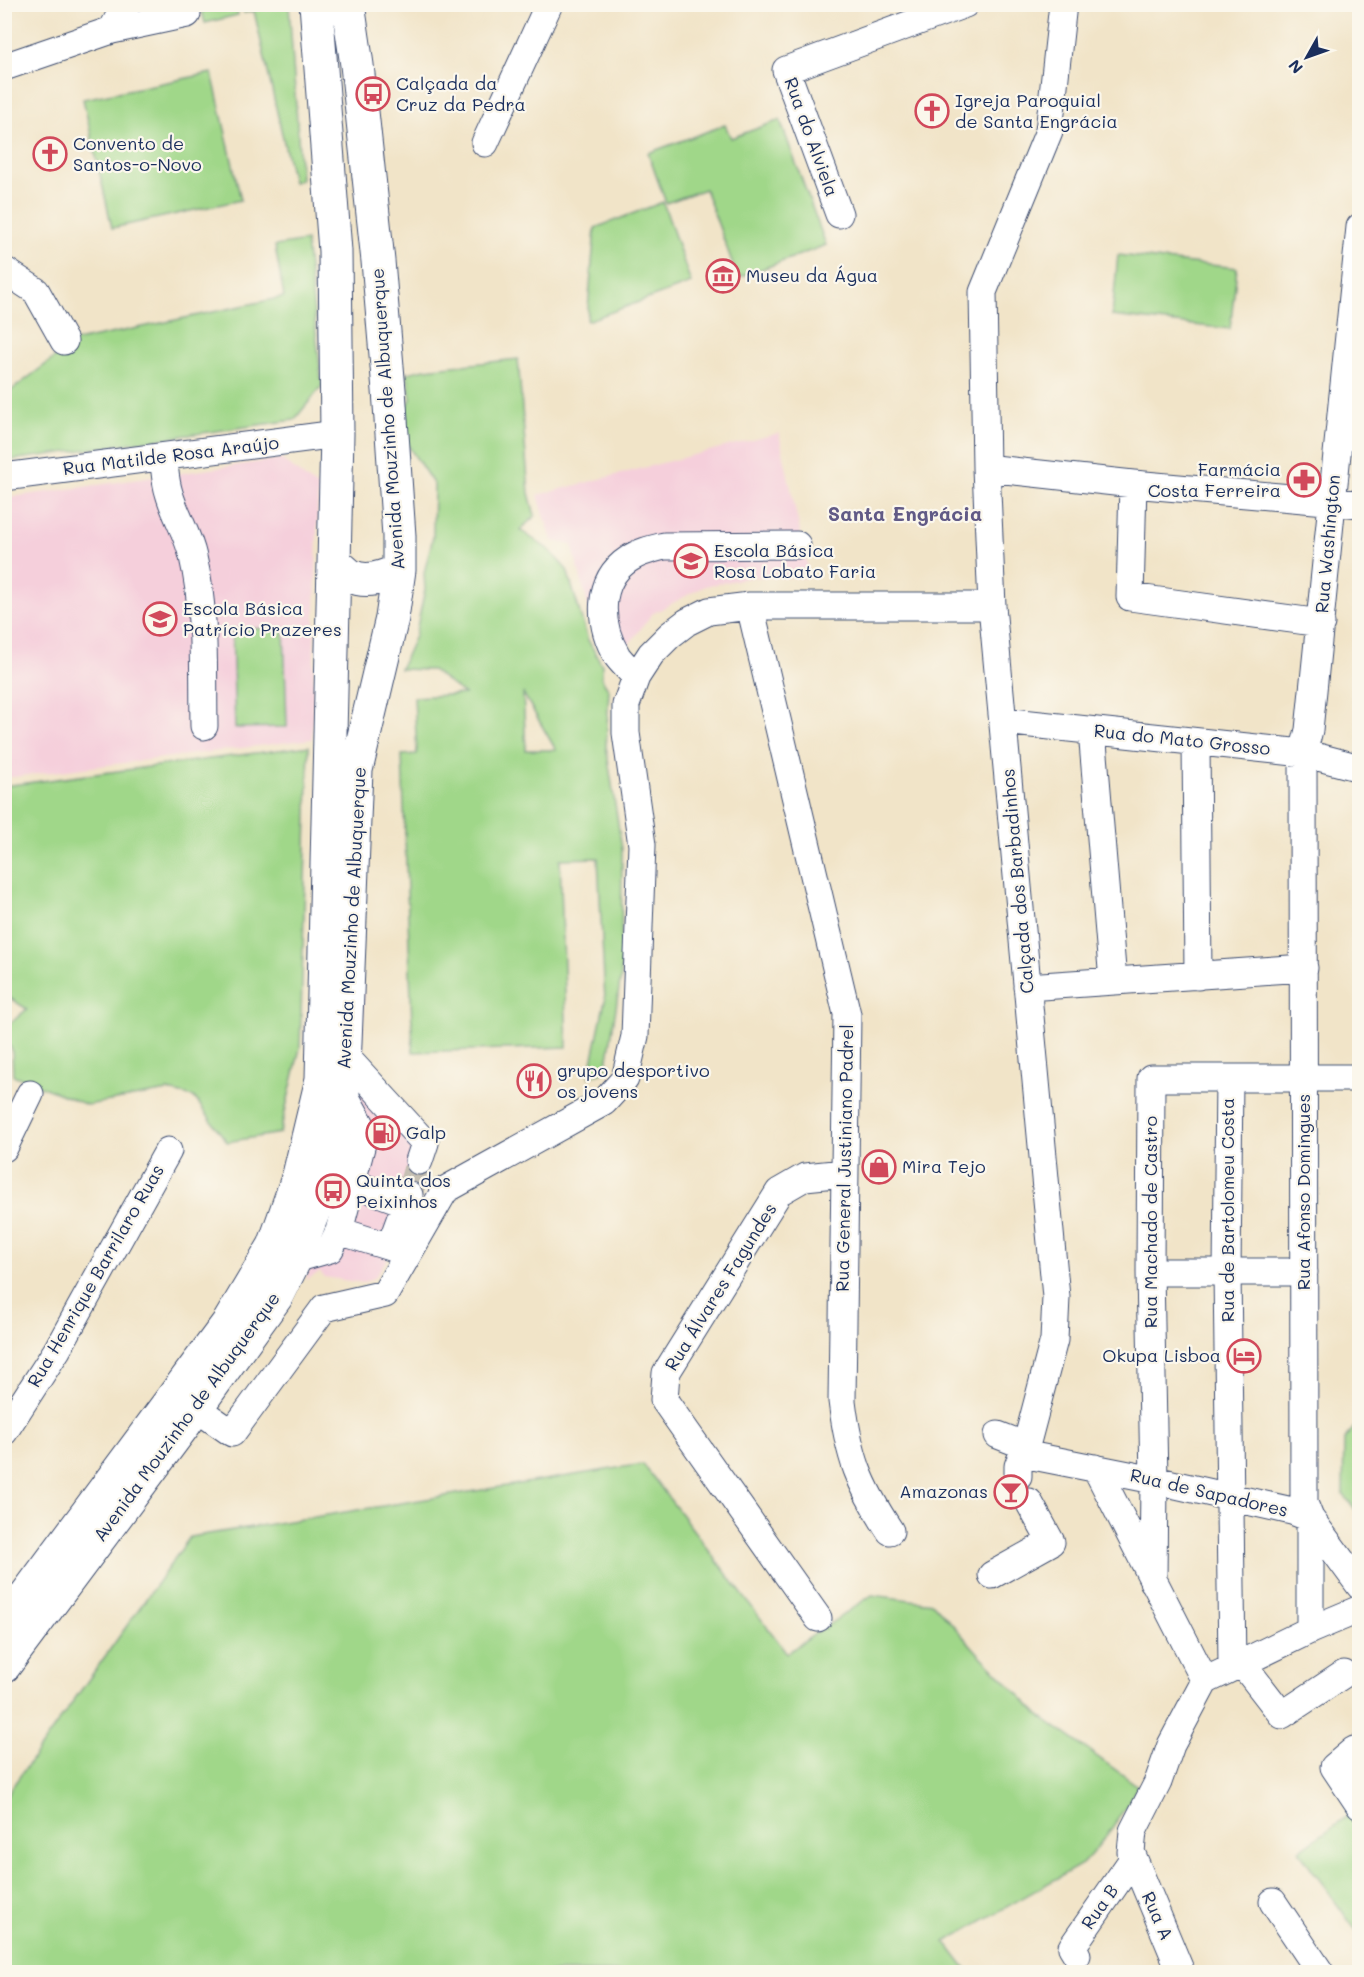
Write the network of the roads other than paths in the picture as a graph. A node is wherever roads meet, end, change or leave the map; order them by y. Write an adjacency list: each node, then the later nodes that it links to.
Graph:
1 (126, 4): 8 (street)
2 (549, 4): 10 (street)
3 (965, 4): 11 (street, Rua do Alviela)
4 (1062, 4): 20 (street, Calçada dos Barbadinhos)
5 (317, 13): 7 (main road); 14 (main road, Avenida Mouzinho de Albuquerque)
6 (187, 14): 8 (street)
7 (349, 14): 13 (main road, Avenida Mouzinho de Albuquerque)
8 (112, 30): 9 (street)
9 (4, 67)
10 (485, 143)
11 (839, 214)
12 (1359, 227): 17 (street, Rua Washington)
13 (376, 248): 14 (main road); 27 (main road, Avenida Mouzinho de Albuquerque)
14 (335, 251): 18 (main road, Avenida Mouzinho de Albuquerque)
15 (4, 270): 16 (street)
16 (64, 341)
17 (1352, 373): 23 (street, Rua Washington)
18 (337, 434): 19 (street, Rua Matilde Rosa Araújo); 26 (main road, Avenida Mouzinho de Albuquerque)
19 (163, 457): 21 (street, Rua Matilde Rosa Araújo); 35 (street)
20 (986, 468): 22 (street); 29 (street, Calçada dos Barbadinhos)
21 (4, 477)
22 (1133, 484): 23 (street); 32 (street)
23 (1332, 501): 24 (street); 32 (street, Rua Washington)
24 (1359, 504)
25 (796, 545): 33 (street)
26 (336, 564): 27 (main road); 30 (main road, Avenida Mouzinho de Albuquerque)
27 (399, 570): 31 (main road, Avenida Mouzinho de Albuquerque)
28 (750, 606): 29 (street); 33 (street); 53 (street, Rua General Justiniano Padrel)
29 (992, 606): 34 (street, Calçada dos Barbadinhos)
30 (334, 612): 31 (main road); 75 (main road, Avenida Mouzinho de Albuquerque)
31 (392, 618): 44 (main road, Avenida Mouzinho de Albuquerque)
32 (1320, 623): 38 (street, Rua Washington)
33 (636, 677): 60 (street)
34 (1003, 721): 36 (street, Rua do Mato Grosso); 43 (street, Calçada dos Barbadinhos)
35 (204, 726)
36 (1092, 730): 37 (street, Rua do Mato Grosso); 42 (street)
37 (1196, 742): 38 (street, Rua do Mato Grosso); 41 (street)
38 (1303, 753): 39 (street, Rua do Mato Grosso); 40 (street, Rua Afonso Domingues)
39 (1359, 768)
40 (1304, 968): 41 (street); 45 (street, Rua Afonso Domingues)
41 (1198, 976): 42 (street)
42 (1113, 981): 43 (street)
43 (1027, 987): 63 (street, Calçada dos Barbadinhos)
44 (346, 1057): 48 (main road, Avenida Mouzinho de Albuquerque); 52 (street)
45 (1304, 1077): 46 (street); 47 (street); 59 (street, Rua Afonso Domingues)
46 (1229, 1078): 57 (street, Rua Machado de Castro); 58 (street, Rua de Bartolomeu Costa)
47 (1359, 1078)
48 (343, 1092): 54 (street); 56 (main road, Avenida Mouzinho de Albuquerque)
49 (30, 1094): 50 (street)
50 (4, 1148)
51 (168, 1150): 61 (street, Rua Henrique Barrilaro Ruas)
52 (419, 1161)
53 (844, 1173): 69 (street, Rua General Justiniano Padrel); 74 (street, Rua Álvares Fagundes)
54 (352, 1183): 55 (street); 55 (street)
55 (339, 1231): 56 (street)
56 (295, 1259): 60 (main road, Avenida Mouzinho de Albuquerque)
57 (1150, 1272): 58 (street); 65 (street, Rua Machado de Castro)
58 (1227, 1272): 59 (street); 66 (street, Rua de Bartolomeu Costa)
59 (1304, 1272): 68 (street, Rua Afonso Domingues)
60 (196, 1408): 78 (main road, Avenida Mouzinho de Albuquerque)
61 (4, 1432)
62 (998, 1435): 63 (street)
63 (1022, 1458): 64 (street)
64 (1096, 1468): 65 (street, Rua de Sapadores); 71 (street)
65 (1154, 1480): 66 (street, Rua de Sapadores); 71 (street, Rua Machado de Castro)
66 (1231, 1498): 68 (street, Rua de Sapadores); 77 (street, Rua de Bartolomeu Costa)
67 (1029, 1502): 70 (street)
68 (1310, 1518): 72 (street, Rua de Sapadores); 76 (street, Rua Afonso Domingues)
69 (890, 1531)
70 (993, 1575)
71 (1153, 1581): 80 (street)
72 (1359, 1586)
73 (1359, 1610): 76 (street)
74 (818, 1618)
75 (4, 1625)
76 (1310, 1630): 77 (street)
77 (1237, 1664): 79 (street); 80 (street)
78 (4, 1666)
79 (1344, 1674)
80 (1205, 1681): 83 (street)
81 (1359, 1758): 82 (street)
82 (1359, 1806)
83 (1133, 1859): 85 (street, Rua B); 86 (street, Rua A)
84 (1273, 1902): 87 (street)
85 (1077, 1955)
86 (1181, 1972)
87 (1320, 1972)

